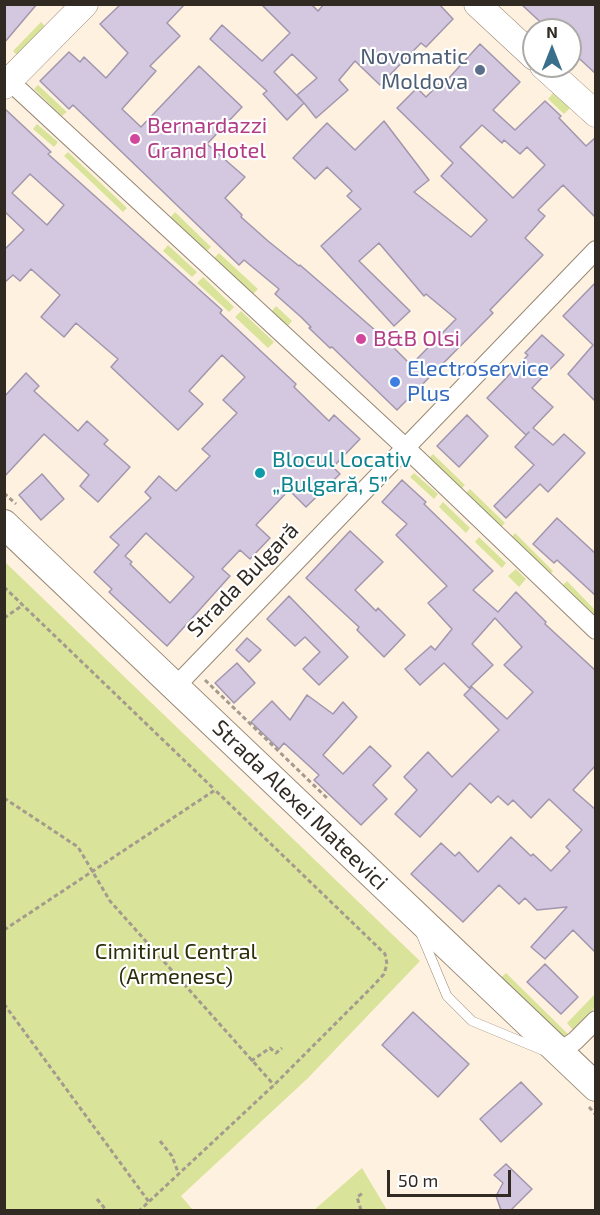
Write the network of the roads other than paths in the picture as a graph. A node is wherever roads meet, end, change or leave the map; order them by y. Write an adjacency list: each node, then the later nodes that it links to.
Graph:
1 (85, 4): 5 (main road)
2 (477, 4): 3 (main road)
3 (522, 46)
4 (556, 78): 6 (main road)
5 (6, 81): 8 (street)
6 (596, 114)
7 (596, 250): 8 (street, Strada Bulgară)
8 (406, 448): 10 (street); 11 (street, Strada Bulgară)
9 (4, 524): 11 (main road, Strada Alexei Mateevici)
10 (596, 630)
11 (176, 686): 12 (main road, Strada Alexei Mateevici)
12 (410, 910): 14 (main road, Strada Alexei Mateevici); 14 (lane)
13 (596, 1020): 14 (street)
14 (559, 1052): 15 (main road, Strada Alexei Mateevici)
15 (596, 1087)

